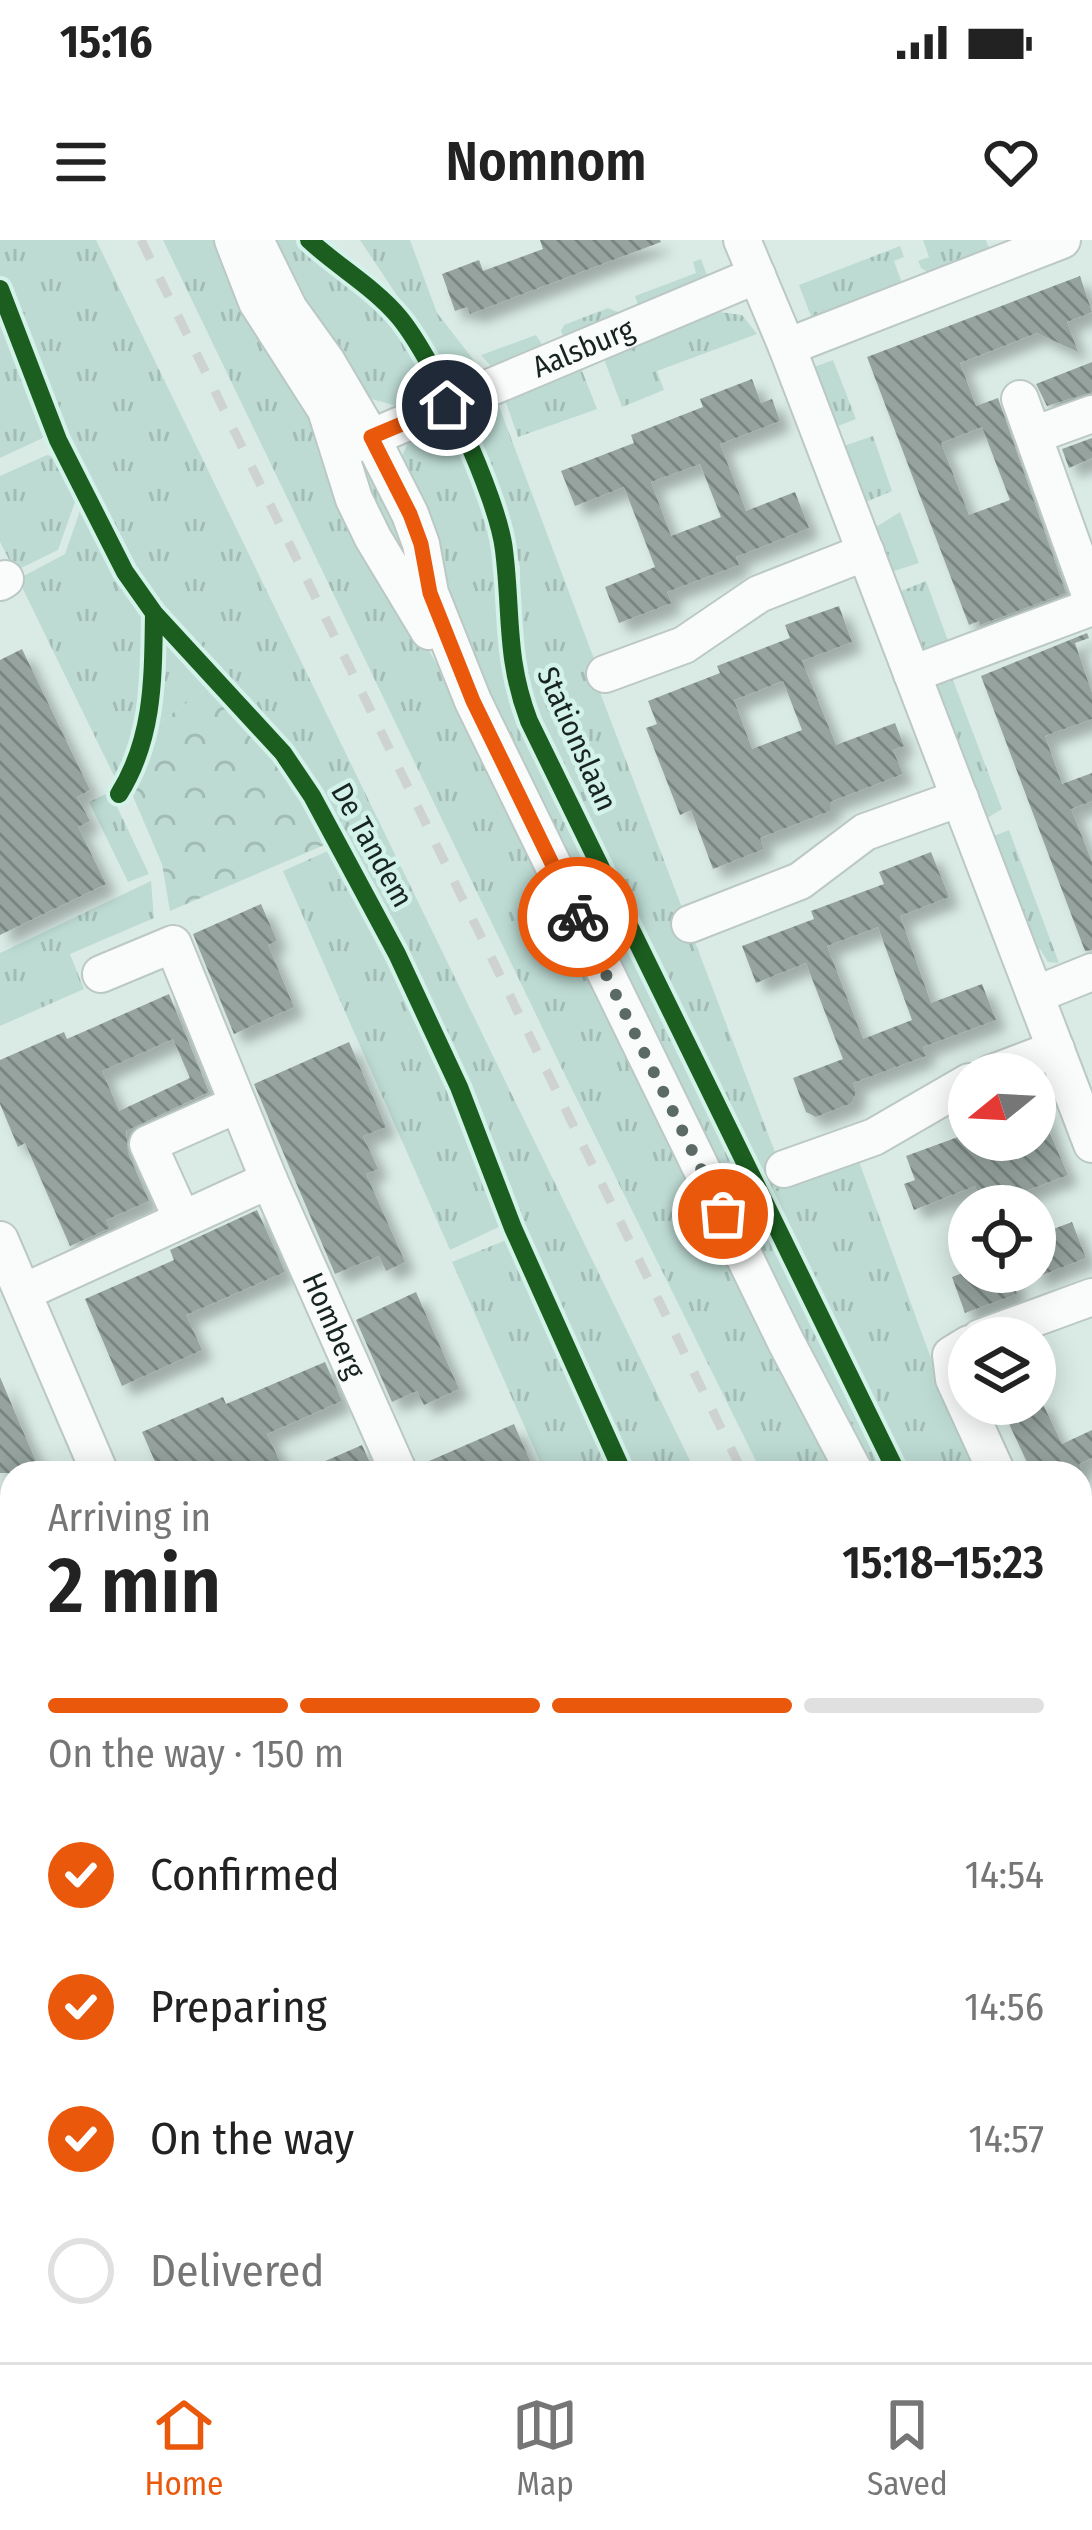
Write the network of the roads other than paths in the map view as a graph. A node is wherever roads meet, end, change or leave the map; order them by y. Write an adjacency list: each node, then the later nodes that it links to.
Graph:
1 (233, 240): 10 (street)
2 (255, 240): 10 (street)
3 (742, 240): 5 (street)
4 (1063, 240): 6 (street)
5 (757, 275): 6 (street); 10 (street, Aalsburg)
6 (787, 346): 11 (street)
7 (1021, 399): 9 (street)
8 (1092, 414): 9 (street)
9 (1034, 434): 12 (street)
10 (356, 444): 35 (street)
11 (866, 553): 13 (street); 14 (street)
12 (1092, 603): 14 (street)
13 (605, 674)
14 (912, 674): 15 (street)
15 (960, 798): 16 (street); 19 (street)
16 (690, 924)
17 (1092, 972): 19 (street)
18 (101, 974): 23 (street, Homberg)
19 (1035, 995): 20 (street)
20 (1056, 1049): 21 (street); 24 (street)
21 (1045, 1053)
22 (948, 1094): 25 (street)
23 (238, 1103): 26 (street, Homberg); 27 (street)
24 (1092, 1144)
25 (784, 1169)
26 (269, 1180): 27 (street); 34 (street, Homberg)
27 (182, 1219): 29 (street)
28 (0, 1240): 29 (street)
29 (24, 1292): 33 (street)
30 (1092, 1297): 31 (street)
31 (1037, 1317)
32 (976, 1425): 36 (street)
33 (94, 1461)
34 (394, 1461)
35 (849, 1461)
36 (992, 1461)

